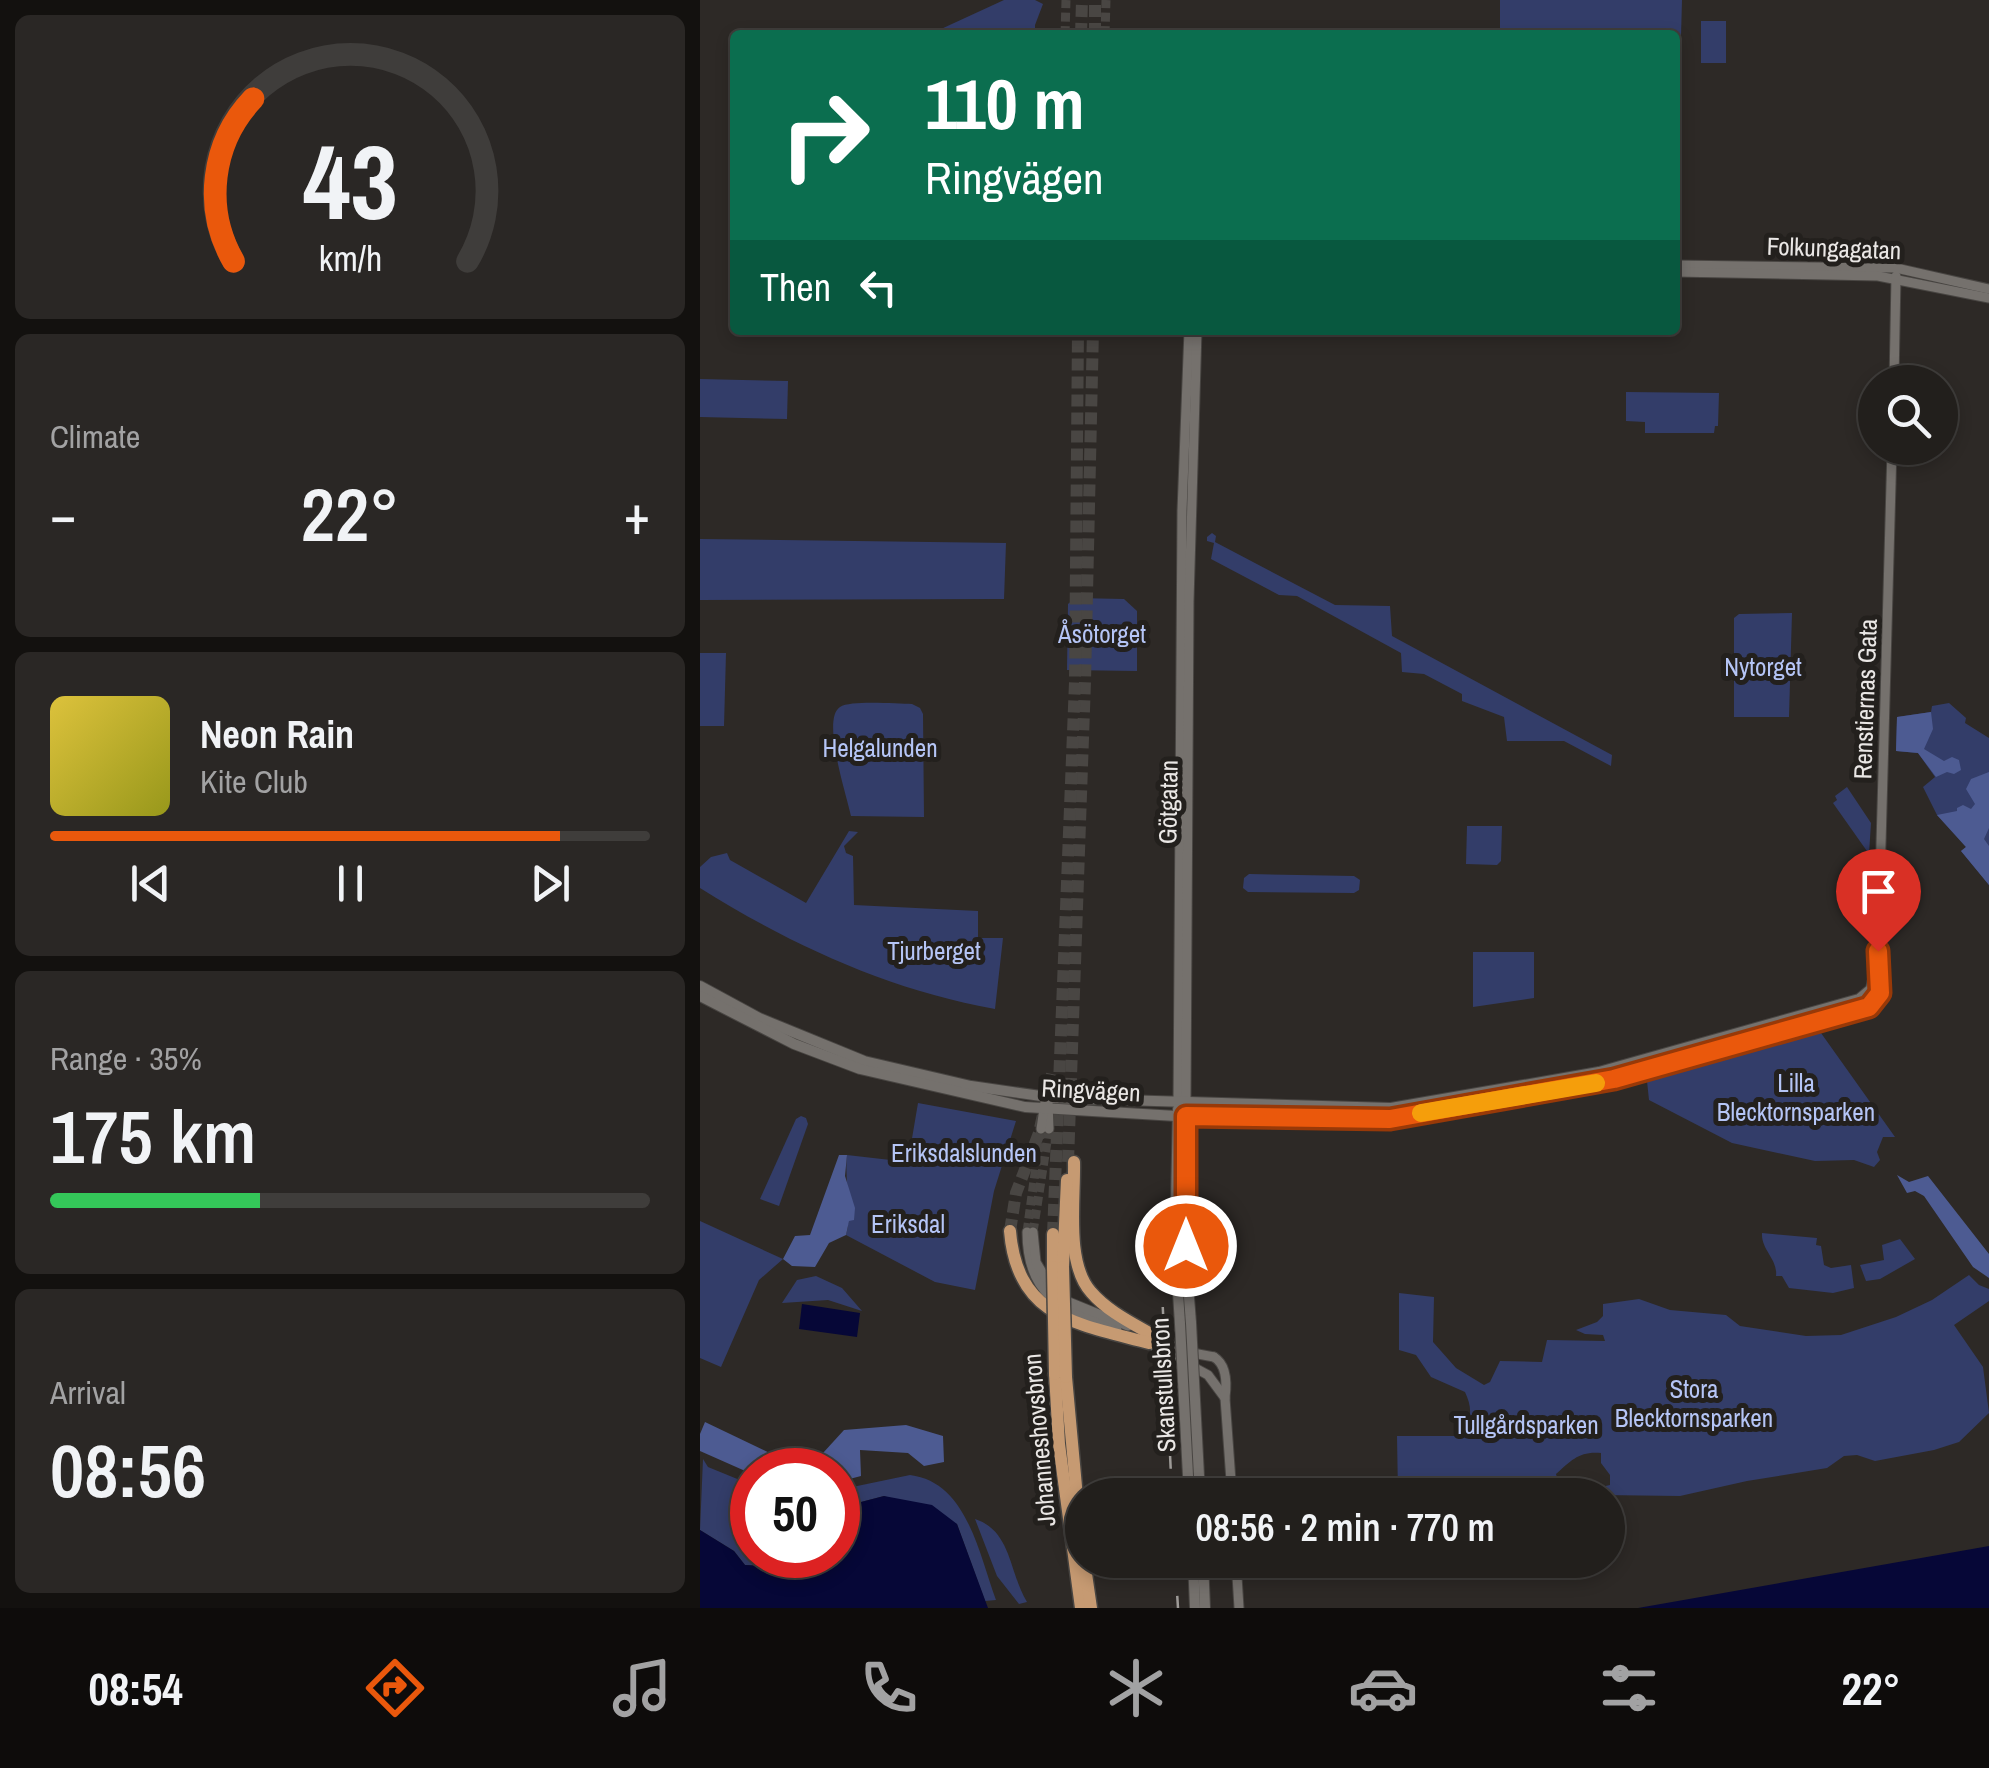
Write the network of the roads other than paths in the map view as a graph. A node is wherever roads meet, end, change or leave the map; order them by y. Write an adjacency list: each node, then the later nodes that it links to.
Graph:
1 (1680, 268): 2 (street, Folkungagatan)
2 (1896, 273): 3 (street, Folkungagatan); 4 (street, Folkungagatan); 7 (street)
3 (1989, 290)
4 (1989, 298)
5 (1189, 335): 13 (street, Götgatan)
6 (1197, 335): 13 (street, Götgatan)
7 (1894, 365)
8 (1892, 465): 9 (street, Renstiernas Gata)
9 (1876, 976): 15 (main road, Ringvägen); 15 (main road, Ringvägen)
10 (700, 986): 12 (main road, Ringvägen)
11 (700, 996): 14 (main road, Ringvägen)
12 (1047, 1098): 13 (main road, Ringvägen); 14 (street)
13 (1182, 1109): 14 (main road, Ringvägen); 15 (main road, Ringvägen); 22 (main road, Götgatan)
14 (1047, 1110): 16 (street)
15 (1341, 1113)
16 (1045, 1129)
17 (1071, 1162): 21 (highway)
18 (1010, 1231): 24 (highway)
19 (1030, 1232): 24 (street)
20 (1053, 1234): 21 (highway)
21 (1064, 1266): 24 (highway); 29 (highway, Johanneshovsbron, bridge); 38 (highway, Johanneshovsbron, bridge)
22 (1181, 1274): 23 (main road, Skanstullsbron)
23 (1186, 1323): 30 (main road, Skanstullsbron, bridge); 31 (main road, Skanstullsbron, bridge)
24 (1152, 1340): 25 (street); 27 (street)
25 (1214, 1356): 26 (street); 27 (street)
26 (1222, 1365): 27 (street); 28 (street)
27 (1208, 1375): 28 (street)
28 (1225, 1402): 32 (street)
29 (1074, 1478)
30 (1189, 1478)
31 (1199, 1478)
32 (1231, 1478)
33 (1087, 1578): 39 (highway)
34 (1194, 1578): 40 (main road)
35 (1204, 1578): 41 (main road)
36 (1237, 1578): 37 (street)
37 (1239, 1607)
38 (1081, 1608)
39 (1091, 1608)
40 (1195, 1608)
41 (1206, 1608)

